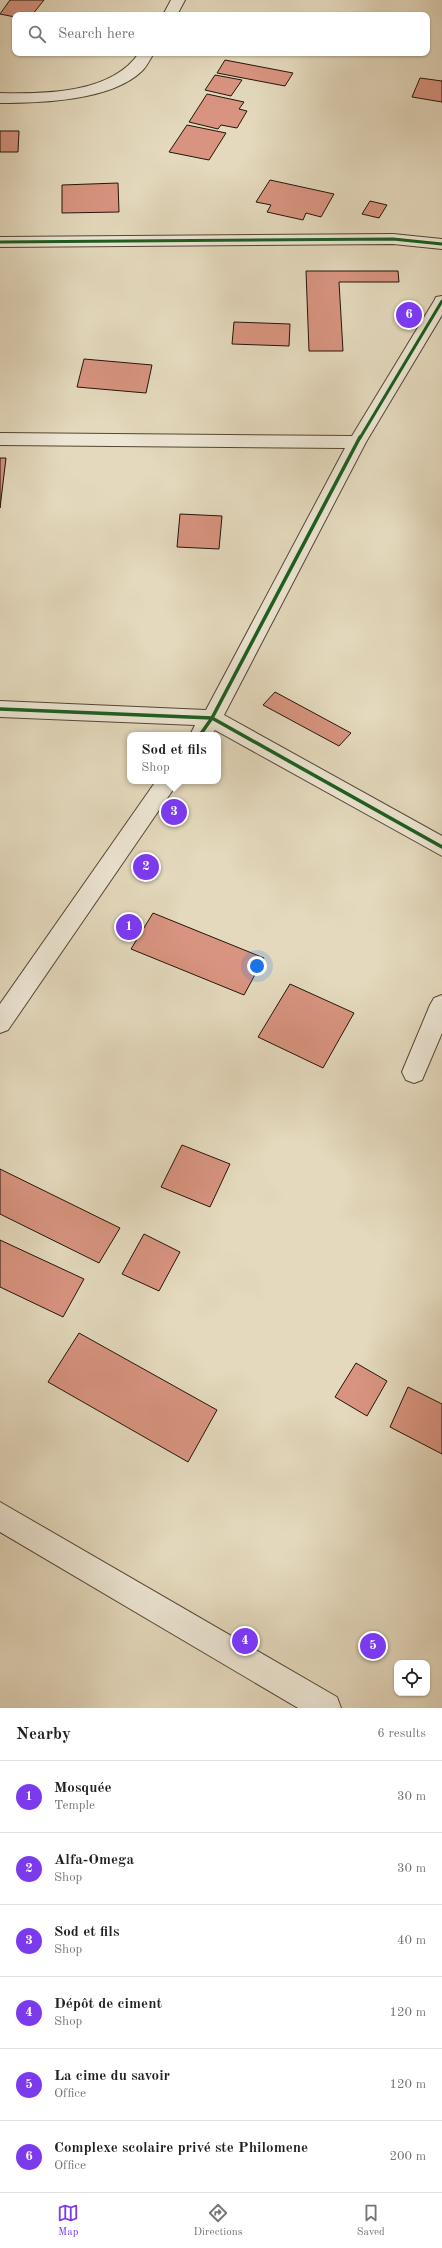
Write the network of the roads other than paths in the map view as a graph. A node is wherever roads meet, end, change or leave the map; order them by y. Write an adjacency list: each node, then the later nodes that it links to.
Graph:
1 (178, 0): 2 (street)
2 (172, 12)
3 (145, 56): 4 (street)
4 (0, 98)
5 (0, 242): 6 (street)
6 (442, 244)
7 (442, 300): 9 (street)
8 (0, 439): 9 (street)
9 (357, 442): 11 (street)
10 (0, 709): 11 (street)
11 (206, 727): 12 (street)
12 (216, 732)
13 (221, 735): 15 (street)
14 (166, 784): 17 (street)
15 (442, 847)
16 (442, 1005): 18 (street)
17 (0, 1023)
18 (414, 1072)
19 (0, 1516): 20 (street)
20 (326, 1708)

